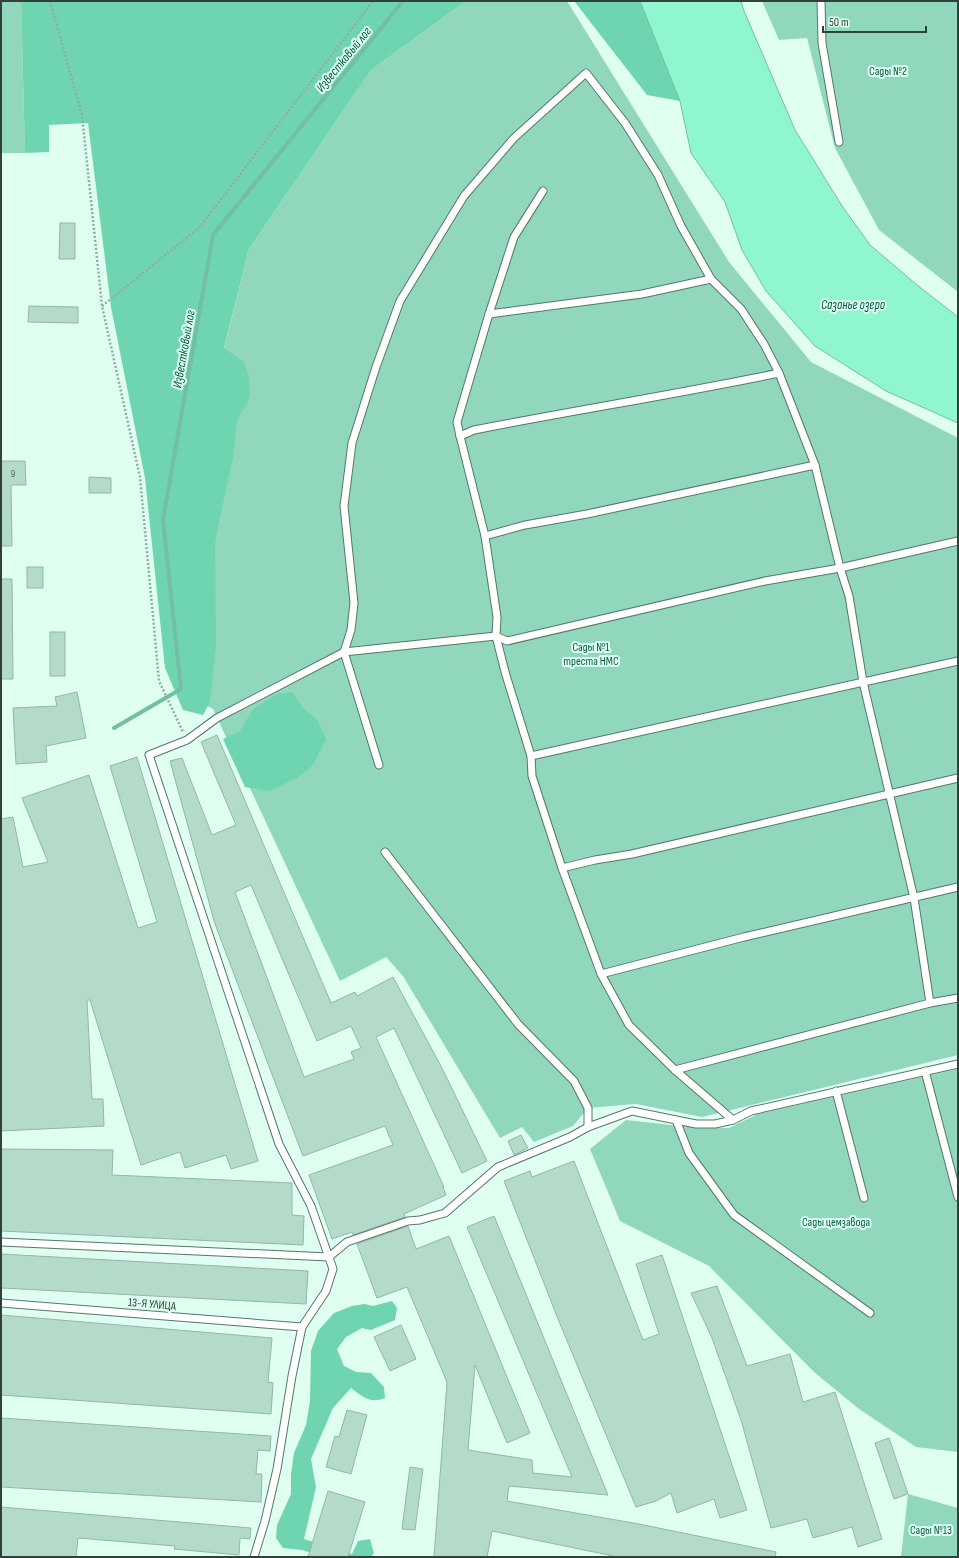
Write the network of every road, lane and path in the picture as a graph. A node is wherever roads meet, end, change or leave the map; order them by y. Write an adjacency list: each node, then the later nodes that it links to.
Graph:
1 (50, 1): 7 (path)
2 (821, 1): 4 (lane)
3 (370, 2): 7 (path)
4 (839, 142)
5 (543, 191): 8 (lane)
6 (710, 279): 8 (lane); 9 (lane); 16 (lane)
7 (102, 306): 19 (path)
8 (489, 314): 10 (lane)
9 (779, 373): 10 (lane); 11 (lane)
10 (460, 436): 12 (lane)
11 (815, 465): 12 (lane); 14 (lane)
12 (485, 536): 15 (lane)
13 (958, 542): 14 (lane)
14 (840, 568): 15 (lane); 18 (lane)
15 (496, 636): 16 (lane); 20 (lane)
16 (344, 652): 19 (lane); 21 (lane)
17 (958, 661): 18 (lane)
18 (863, 682): 20 (lane); 23 (lane)
19 (187, 740): 41 (lane)
20 (531, 756): 25 (lane)
21 (379, 765)
22 (958, 778): 23 (lane)
23 (889, 794): 25 (lane); 27 (lane)
24 (385, 852): 37 (lane)
25 (562, 868): 28 (lane)
26 (958, 887): 27 (lane)
27 (914, 898): 28 (lane); 30 (lane)
28 (601, 974): 32 (lane)
29 (958, 998): 30 (lane)
30 (930, 1004): 32 (lane)
31 (958, 1064): 33 (lane)
32 (675, 1070): 36 (lane)
33 (925, 1071): 34 (lane); 38 (lane)
34 (836, 1091): 36 (lane); 39 (lane)
35 (676, 1120): 36 (lane); 37 (lane); 43 (lane)
36 (733, 1120)
37 (588, 1127): 41 (lane)
38 (958, 1197)
39 (864, 1198)
40 (1, 1242): 41 (lane)
41 (329, 1257): 44 (lane)
42 (1, 1303): 44 (lane, 13-Я УЛИЦА)
43 (870, 1313)
44 (302, 1327): 45 (lane)
45 (254, 1557)

